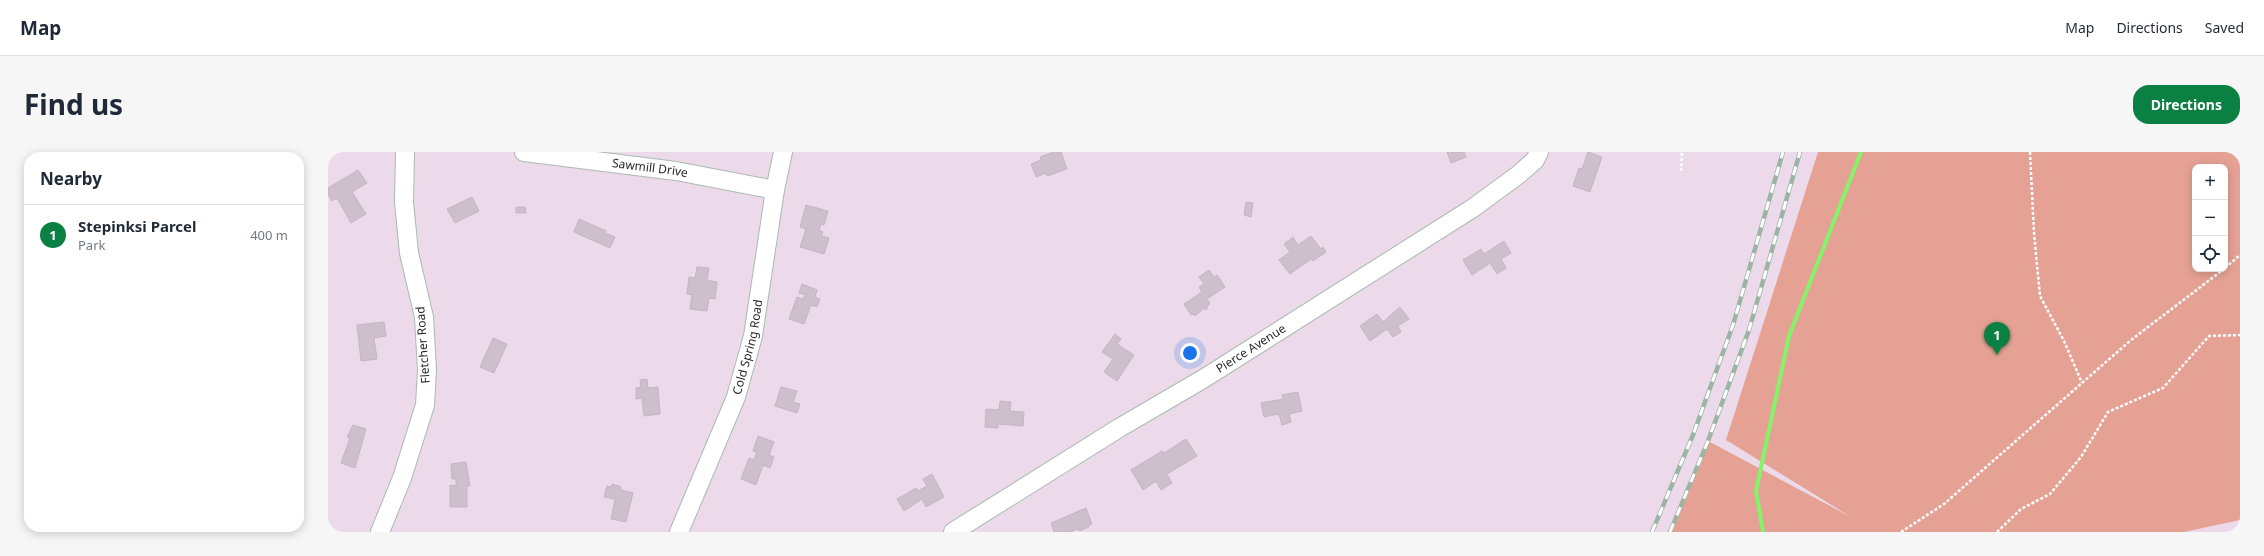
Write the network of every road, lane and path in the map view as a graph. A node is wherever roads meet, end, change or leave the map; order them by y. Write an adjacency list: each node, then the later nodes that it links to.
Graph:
1 (405, 152): 14 (street, Fletcher Road)
2 (524, 152): 8 (street, Sawmill Drive)
3 (783, 152): 8 (street, Cold Spring Road)
4 (1539, 152): 16 (street, Pierce Avenue)
5 (1682, 152): 7 (path)
6 (2030, 152): 13 (path)
7 (1681, 171)
8 (775, 190): 15 (street, Cold Spring Road)
9 (2240, 255): 10 (path)
10 (2228, 265)
11 (2219, 272): 13 (path)
12 (2240, 335): 18 (path)
13 (2082, 383): 17 (path)
14 (380, 532)
15 (679, 532)
16 (953, 532)
17 (1901, 532)
18 (1997, 532)

